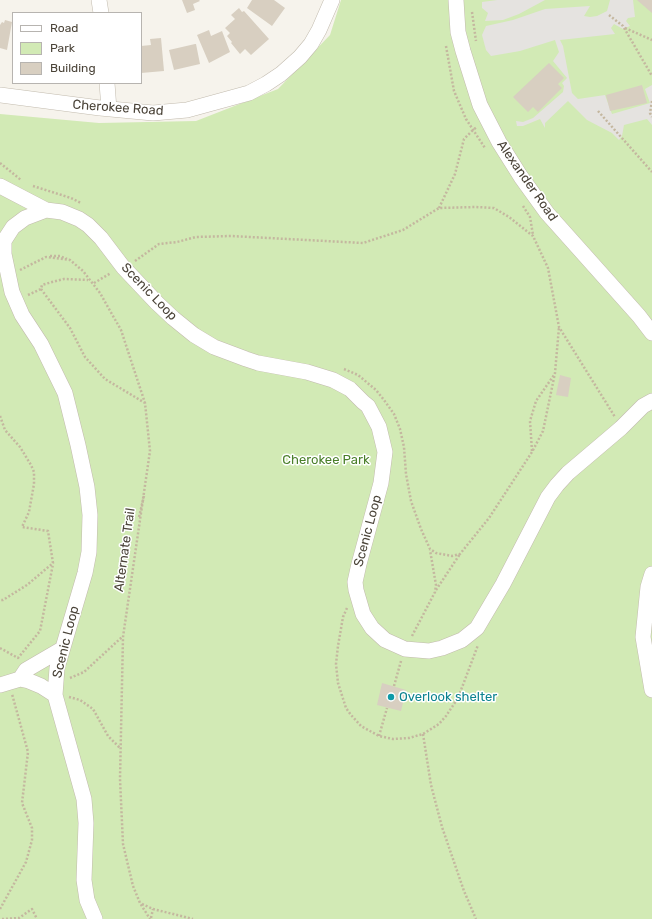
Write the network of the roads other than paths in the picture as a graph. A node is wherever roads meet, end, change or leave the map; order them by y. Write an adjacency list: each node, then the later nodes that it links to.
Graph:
1 (100, 0): 4 (street)
2 (332, 0): 7 (street, Cherokee Road)
3 (456, 0): 11 (street, Alexander Road)
4 (101, 12)
5 (108, 84): 7 (street)
6 (0, 95): 7 (street, Cherokee Road)
7 (109, 109)
8 (0, 186): 9 (street)
9 (46, 210): 10 (street, Scenic Loop); 12 (street, Scenic Loop)
10 (2, 235): 14 (street, Scenic Loop)
11 (652, 333)
12 (652, 400)
13 (652, 574): 18 (street)
14 (62, 649): 15 (street); 17 (street, Scenic Loop)
15 (20, 679): 16 (street); 17 (street)
16 (0, 684)
17 (55, 690): 19 (street, Scenic Loop)
18 (652, 690)
19 (95, 919)

